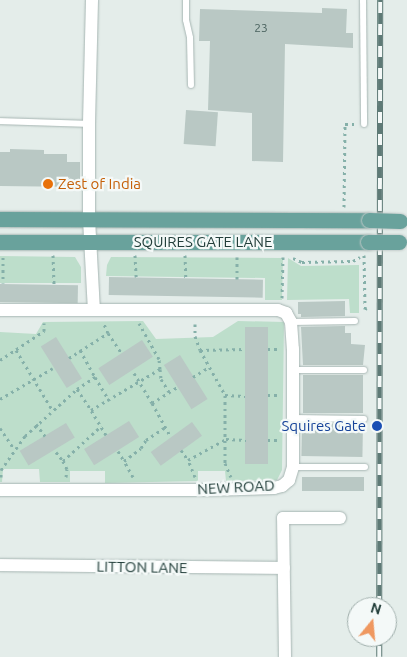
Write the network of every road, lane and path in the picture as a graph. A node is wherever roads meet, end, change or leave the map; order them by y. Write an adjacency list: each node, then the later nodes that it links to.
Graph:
1 (92, 0): 6 (street)
2 (186, 0): 4 (lane)
3 (363, 0): 7 (lane)
4 (191, 85)
5 (0, 121): 6 (lane)
6 (89, 124): 10 (street)
7 (364, 124): 8 (path)
8 (344, 203)
9 (0, 219): 10 (main road, SQUIRES GATE LANE)
10 (89, 219): 11 (main road, SQUIRES GATE LANE, bridge); 14 (street)
11 (404, 221)
12 (1, 242): 13 (main road, SQUIRES GATE LANE); 24 (path)
13 (52, 242): 14 (main road, SQUIRES GATE LANE); 25 (path)
14 (91, 242): 15 (main road, SQUIRES GATE LANE); 30 (street)
15 (135, 242): 16 (main road, SQUIRES GATE LANE); 21 (path)
16 (185, 242): 17 (main road, SQUIRES GATE LANE, bridge); 22 (path)
17 (403, 242)
18 (237, 257): 23 (path)
19 (283, 258): 26 (path)
20 (365, 260): 27 (path)
21 (136, 277)
22 (186, 278)
23 (237, 279)
24 (3, 283)
25 (54, 284)
26 (282, 300)
27 (367, 308)
28 (0, 310): 29 (street)
29 (43, 310): 30 (street); 37 (path)
30 (99, 310): 31 (street); 35 (path)
31 (137, 310): 32 (street); 45 (path)
32 (194, 310): 33 (street); 39 (path)
33 (291, 322): 34 (lane); 46 (street, NEW ROAD)
34 (355, 322)
35 (108, 333): 38 (path); 40 (path)
36 (245, 349): 39 (path)
37 (16, 350): 42 (path); 51 (path)
38 (80, 350): 41 (path); 49 (path)
39 (200, 350): 43 (path)
40 (122, 354)
41 (69, 358)
42 (0, 360)
43 (209, 367): 50 (path); 56 (path)
44 (53, 368): 51 (path)
45 (160, 369): 52 (path); 55 (path)
46 (293, 370): 47 (lane); 63 (street, NEW ROAD)
47 (364, 370)
48 (134, 374): 52 (path)
49 (95, 377): 54 (path); 59 (path)
50 (193, 377)
51 (34, 380): 58 (path); 61 (path)
52 (139, 381): 59 (path); 60 (path)
53 (178, 387): 55 (path)
54 (77, 389): 61 (path); 62 (path)
55 (169, 392): 60 (path)
56 (225, 395): 57 (path); 72 (path)
57 (245, 396)
58 (0, 399)
59 (109, 400): 62 (path)
60 (152, 402): 68 (path)
61 (53, 410): 65 (path)
62 (91, 410): 66 (path)
63 (293, 418): 64 (lane); 81 (street, NEW ROAD)
64 (364, 419)
65 (36, 424): 70 (path); 74 (path)
66 (101, 426): 69 (path); 79 (path)
67 (0, 428): 74 (path)
68 (165, 428): 71 (path); 80 (path)
69 (106, 435)
70 (45, 436)
71 (170, 436)
72 (226, 439): 73 (path); 78 (path); 83 (path)
73 (246, 440)
74 (14, 449): 84 (path)
75 (181, 450): 78 (path)
76 (118, 451): 80 (path)
77 (56, 452): 79 (path)
78 (188, 460): 87 (path)
79 (63, 461): 85 (path)
80 (124, 461): 86 (path)
81 (292, 467): 82 (lane); 83 (street, NEW ROAD)
82 (365, 467)
83 (231, 489): 87 (street, NEW ROAD)
84 (0, 490): 85 (street, NEW ROAD)
85 (66, 490): 86 (street, NEW ROAD)
86 (136, 490): 87 (street, NEW ROAD)
87 (195, 490)
88 (340, 518): 90 (street)
89 (0, 565): 90 (street, LITTON LANE)
90 (284, 568): 91 (street)
91 (285, 657)

